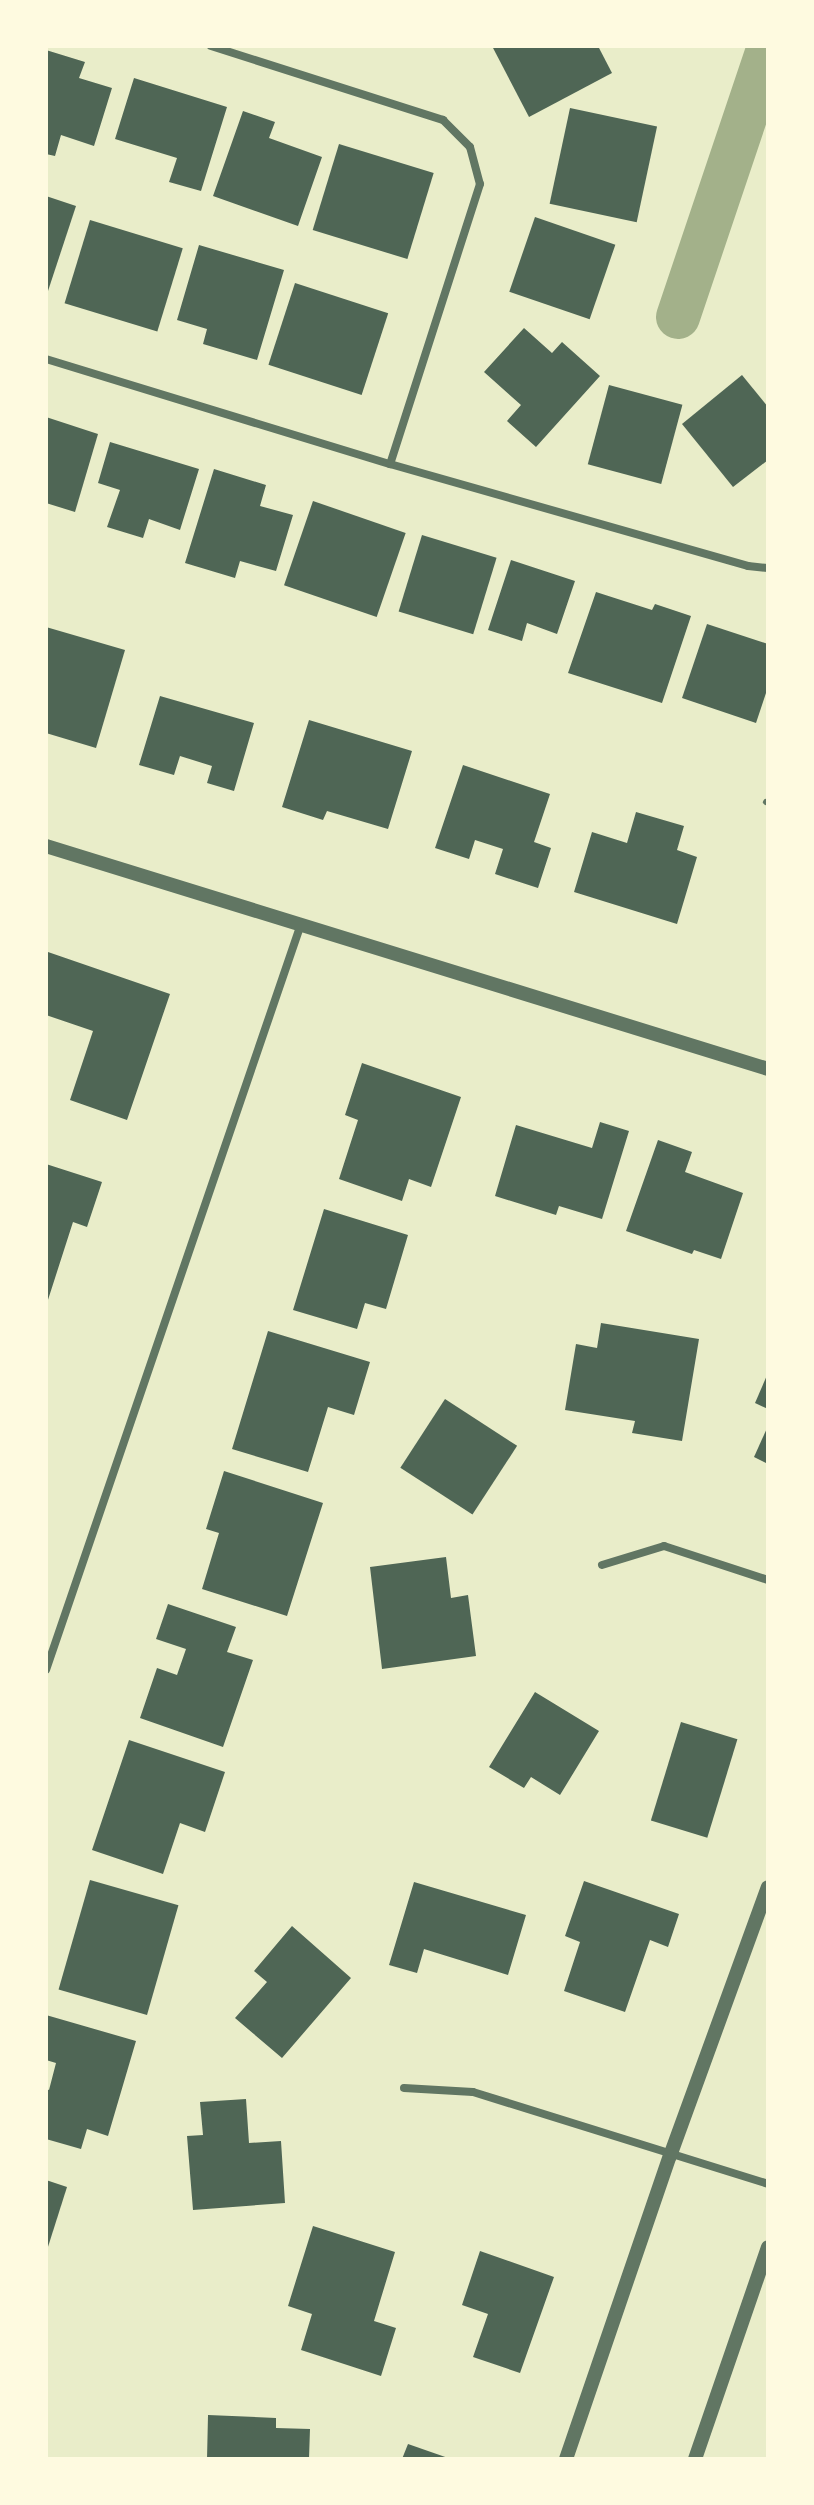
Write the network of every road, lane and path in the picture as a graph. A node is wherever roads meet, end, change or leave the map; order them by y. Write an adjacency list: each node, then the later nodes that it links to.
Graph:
1 (211, 46): 3 (street)
2 (46, 359): 3 (street)
3 (390, 464): 4 (street)
4 (768, 568)
5 (46, 846): 6 (street)
6 (301, 924): 7 (street); 10 (street)
7 (768, 1069)
8 (602, 1565): 9 (street)
9 (768, 1580)
10 (46, 1670)
11 (768, 1887): 13 (street)
12 (404, 2088): 13 (street)
13 (670, 2156): 14 (street); 16 (street)
14 (768, 2184)
15 (768, 2247): 17 (street)
16 (566, 2459)
17 (695, 2459)

